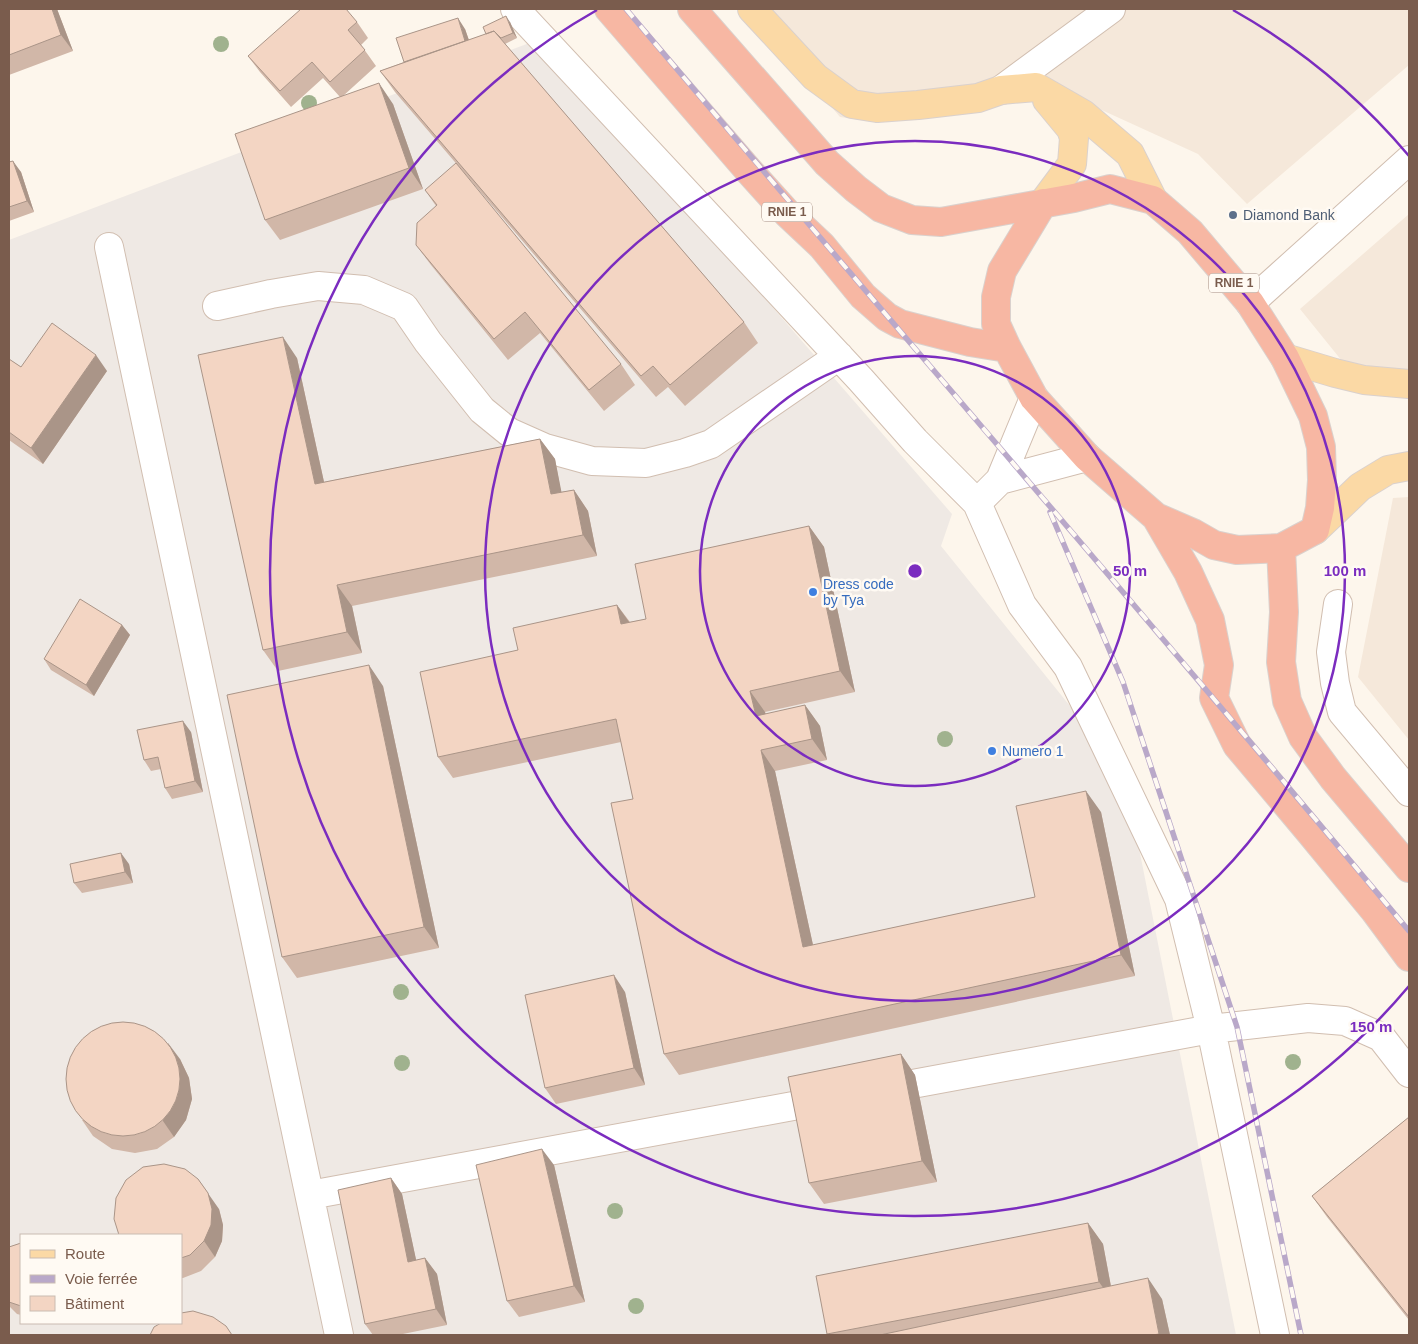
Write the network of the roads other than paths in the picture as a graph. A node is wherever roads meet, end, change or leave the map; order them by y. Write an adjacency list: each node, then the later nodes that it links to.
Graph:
1 (515, 9): 15 (street)
2 (609, 9): 14 (highway, RNIE 1)
3 (692, 9): 10 (highway, RNIE 1)
4 (752, 9): 7 (main road)
5 (1112, 9): 7 (street)
6 (1036, 87): 7 (main road); 9 (main road); 10 (main road)
7 (1001, 90)
8 (1409, 160): 12 (street)
9 (1153, 200): 10 (highway, RNIE 1); 12 (highway, RNIE 1)
10 (1043, 203): 14 (highway)
11 (109, 247): 32 (street)
12 (1250, 303): 16 (highway, RNIE 1)
13 (217, 306): 15 (street)
14 (1007, 348): 18 (highway)
15 (839, 356): 22 (street)
16 (1285, 358): 17 (main road); 24 (highway, RNIE 1)
17 (1409, 384)
18 (1034, 398): 19 (highway); 21 (street)
19 (1087, 457): 21 (street); 23 (highway)
20 (1409, 466): 24 (main road)
21 (1000, 480): 22 (street)
22 (977, 503): 30 (street)
23 (1156, 517): 25 (highway); 29 (highway)
24 (1314, 530): 25 (highway)
25 (1281, 548): 28 (highway)
26 (1338, 604): 27 (street)
27 (1409, 792)
28 (1409, 868)
29 (1409, 957)
30 (1211, 1029): 31 (street); 32 (street); 34 (street)
31 (1409, 1073)
32 (310, 1195): 33 (street)
33 (339, 1335)
34 (1275, 1335)

